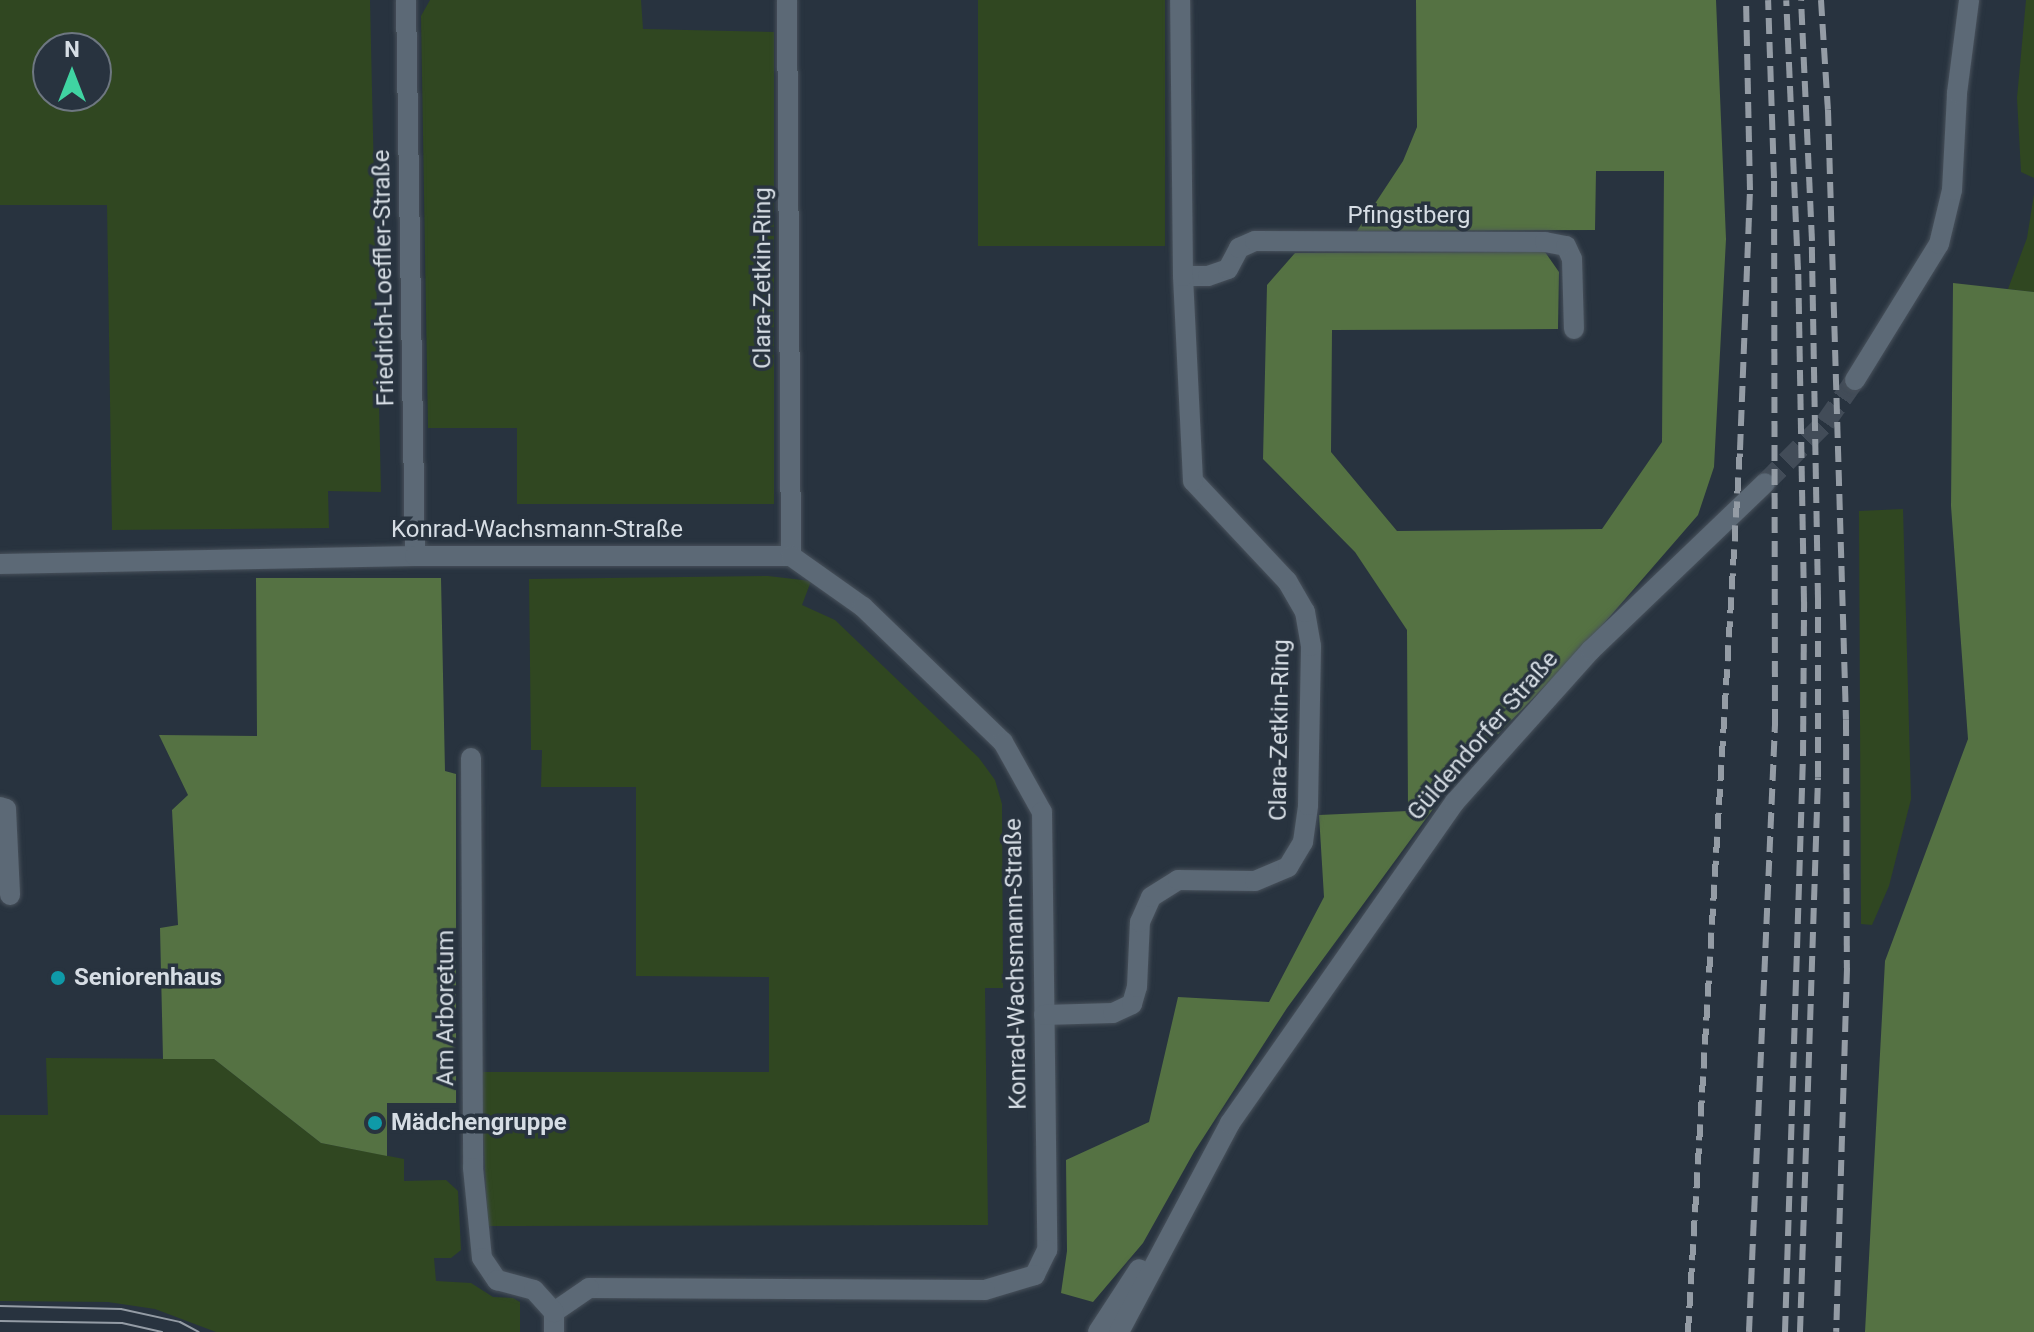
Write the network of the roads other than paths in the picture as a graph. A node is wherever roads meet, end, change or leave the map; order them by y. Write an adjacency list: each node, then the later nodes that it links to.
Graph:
1 (406, 0): 9 (street, Friedrich-Loeffler-Straße)
2 (787, 0): 10 (street, Clara-Zetkin-Ring)
3 (1180, 0): 5 (street, Clara-Zetkin-Ring)
4 (1969, 0): 7 (street)
5 (1183, 276): 6 (street, Pfingstberg); 15 (street, Clara-Zetkin-Ring)
6 (1574, 329)
7 (1855, 380)
8 (1765, 483): 16 (street, Güldendorfer Straße)
9 (415, 556): 10 (street, Konrad-Wachsmann-Straße); 11 (street, Konrad-Wachsmann-Straße)
10 (791, 556): 15 (street, Konrad-Wachsmann-Straße)
11 (0, 564)
12 (471, 758): 17 (street, Am Arboretum)
13 (0, 807): 14 (street)
14 (10, 895)
15 (1044, 1015): 17 (street, Konrad-Wachsmann-Straße)
16 (1201, 1176): 18 (street, Güldendorfer Straße); 19 (street, Güldendorfer Straße)
17 (554, 1322)
18 (1098, 1332)
19 (1119, 1332)

